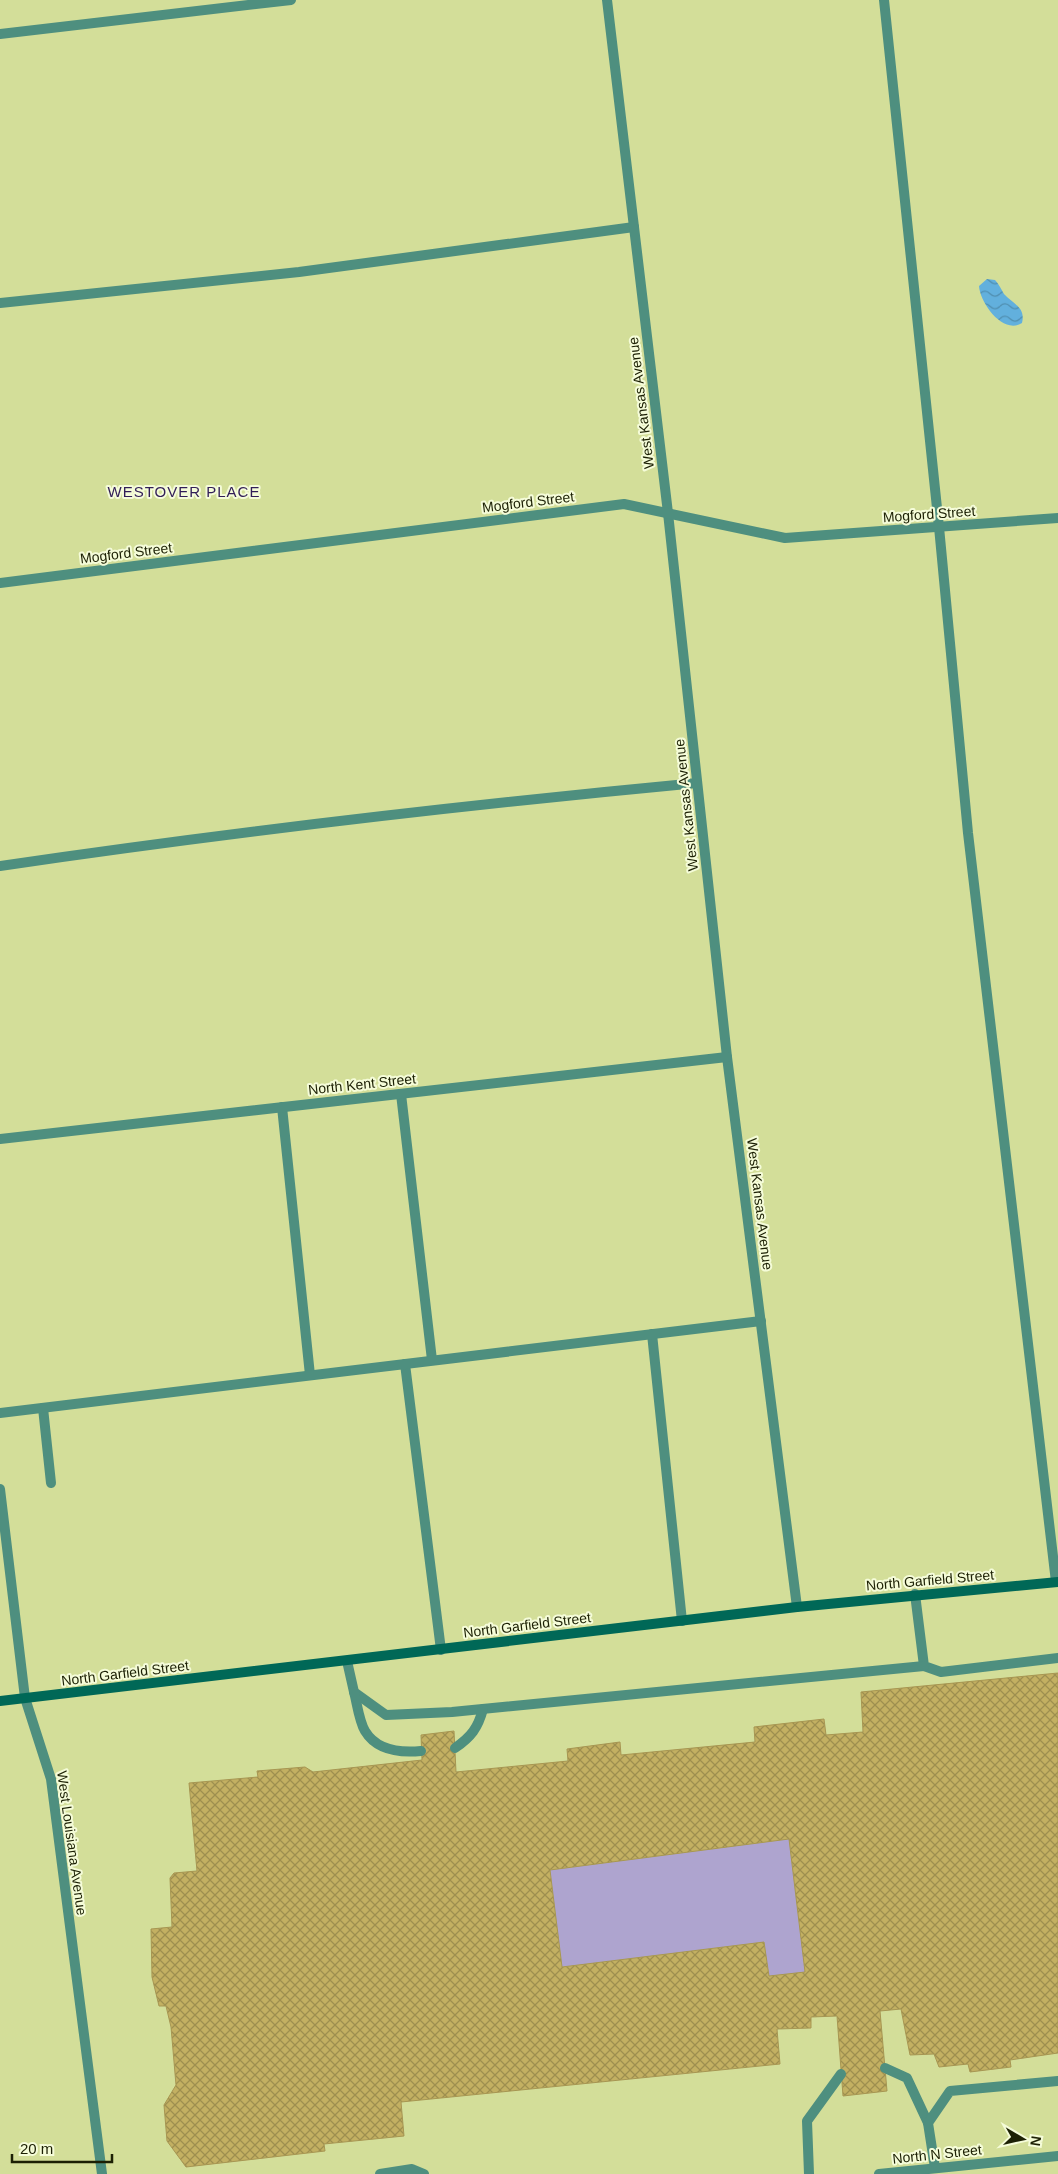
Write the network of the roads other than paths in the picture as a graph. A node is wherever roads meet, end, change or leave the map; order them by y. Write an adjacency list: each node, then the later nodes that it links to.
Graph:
1 (291, 0): 4 (street)
2 (607, 0): 5 (street, West Kansas Avenue)
3 (884, 0): 9 (street)
4 (0, 34)
5 (634, 227): 6 (street); 7 (street, West Kansas Avenue)
6 (0, 303)
7 (668, 513): 9 (street, Mogford Street); 10 (street, Mogford Street); 11 (street, West Kansas Avenue)
8 (1058, 518): 9 (street, Mogford Street)
9 (940, 527): 26 (street)
10 (0, 583)
11 (697, 783): 12 (street); 13 (street, West Kansas Avenue)
12 (0, 866)
13 (727, 1057): 14 (street, North Kent Street); 17 (street, West Kansas Avenue)
14 (401, 1094): 15 (street, North Kent Street); 19 (street)
15 (282, 1107): 16 (street, North Kent Street); 21 (street)
16 (0, 1139)
17 (761, 1321): 18 (street); 28 (street, West Kansas Avenue)
18 (652, 1334): 19 (street); 29 (street)
19 (432, 1360): 20 (street)
20 (405, 1364): 21 (street); 30 (street)
21 (310, 1375): 22 (street)
22 (43, 1408): 23 (street); 24 (street)
23 (0, 1413)
24 (51, 1483)
25 (0, 1489): 35 (street, West Louisiana Avenue)
26 (1057, 1582): 27 (main road, North Garfield Street)
27 (915, 1594): 28 (main road, North Garfield Street); 33 (street)
28 (797, 1607): 29 (main road, North Garfield Street)
29 (682, 1621): 30 (main road, North Garfield Street)
30 (441, 1650): 32 (main road, North Garfield Street)
31 (1058, 1658): 33 (street)
32 (347, 1661): 34 (street); 35 (main road, North Garfield Street)
33 (924, 1666): 37 (street)
34 (354, 1692): 37 (street); 39 (street)
35 (24, 1698): 36 (main road, North Garfield Street); 46 (street, West Louisiana Avenue)
36 (0, 1701)
37 (483, 1709): 38 (street)
38 (455, 1748)
39 (421, 1751)
40 (885, 2068): 43 (street)
41 (841, 2074): 49 (street)
42 (1058, 2081): 43 (street)
43 (928, 2123): 45 (street)
44 (1058, 2156): 45 (street, North N Street)
45 (935, 2168): 50 (street, North N Street)
46 (102, 2174)
47 (380, 2174): 48 (street)
48 (424, 2174)
49 (809, 2174)
50 (879, 2174)

